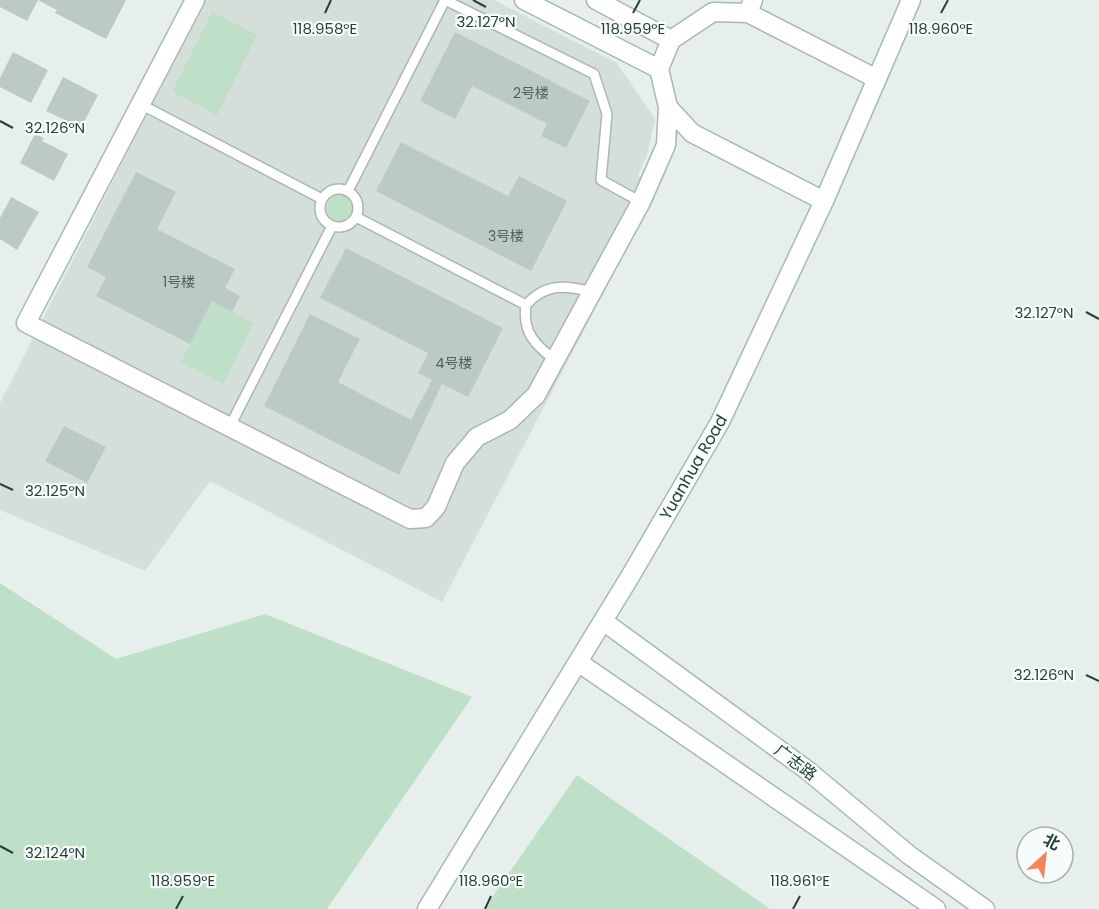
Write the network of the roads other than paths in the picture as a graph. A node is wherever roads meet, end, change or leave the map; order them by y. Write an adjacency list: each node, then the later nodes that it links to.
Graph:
1 (195, 0): 10 (street)
2 (445, 0): 12 (lane); 15 (lane)
3 (524, 0): 8 (street)
4 (596, 0): 7 (street)
5 (911, 0): 9 (street, Yuanhua Road)
6 (750, 7): 7 (street); 9 (street)
7 (671, 40): 8 (street)
8 (659, 69): 11 (street)
9 (877, 79): 14 (street, Yuanhua Road)
10 (142, 105): 13 (lane); 21 (street)
11 (668, 107): 14 (street); 15 (street)
12 (348, 191): 13 (lane); 16 (lane)
13 (322, 199): 17 (lane)
14 (824, 201): 22 (street, Yuanhua Road)
15 (641, 202): 18 (street)
16 (357, 217): 17 (lane); 19 (lane)
17 (332, 226): 21 (lane)
18 (592, 292): 19 (lane); 20 (street)
19 (526, 305): 20 (lane)
20 (555, 360): 21 (street)
21 (229, 428)
22 (603, 621): 23 (street, Yuanhua Road); 26 (street, 广志路)
23 (578, 662): 24 (street, Yuanhua Road); 25 (street)
24 (427, 909)
25 (936, 909)
26 (985, 909)

